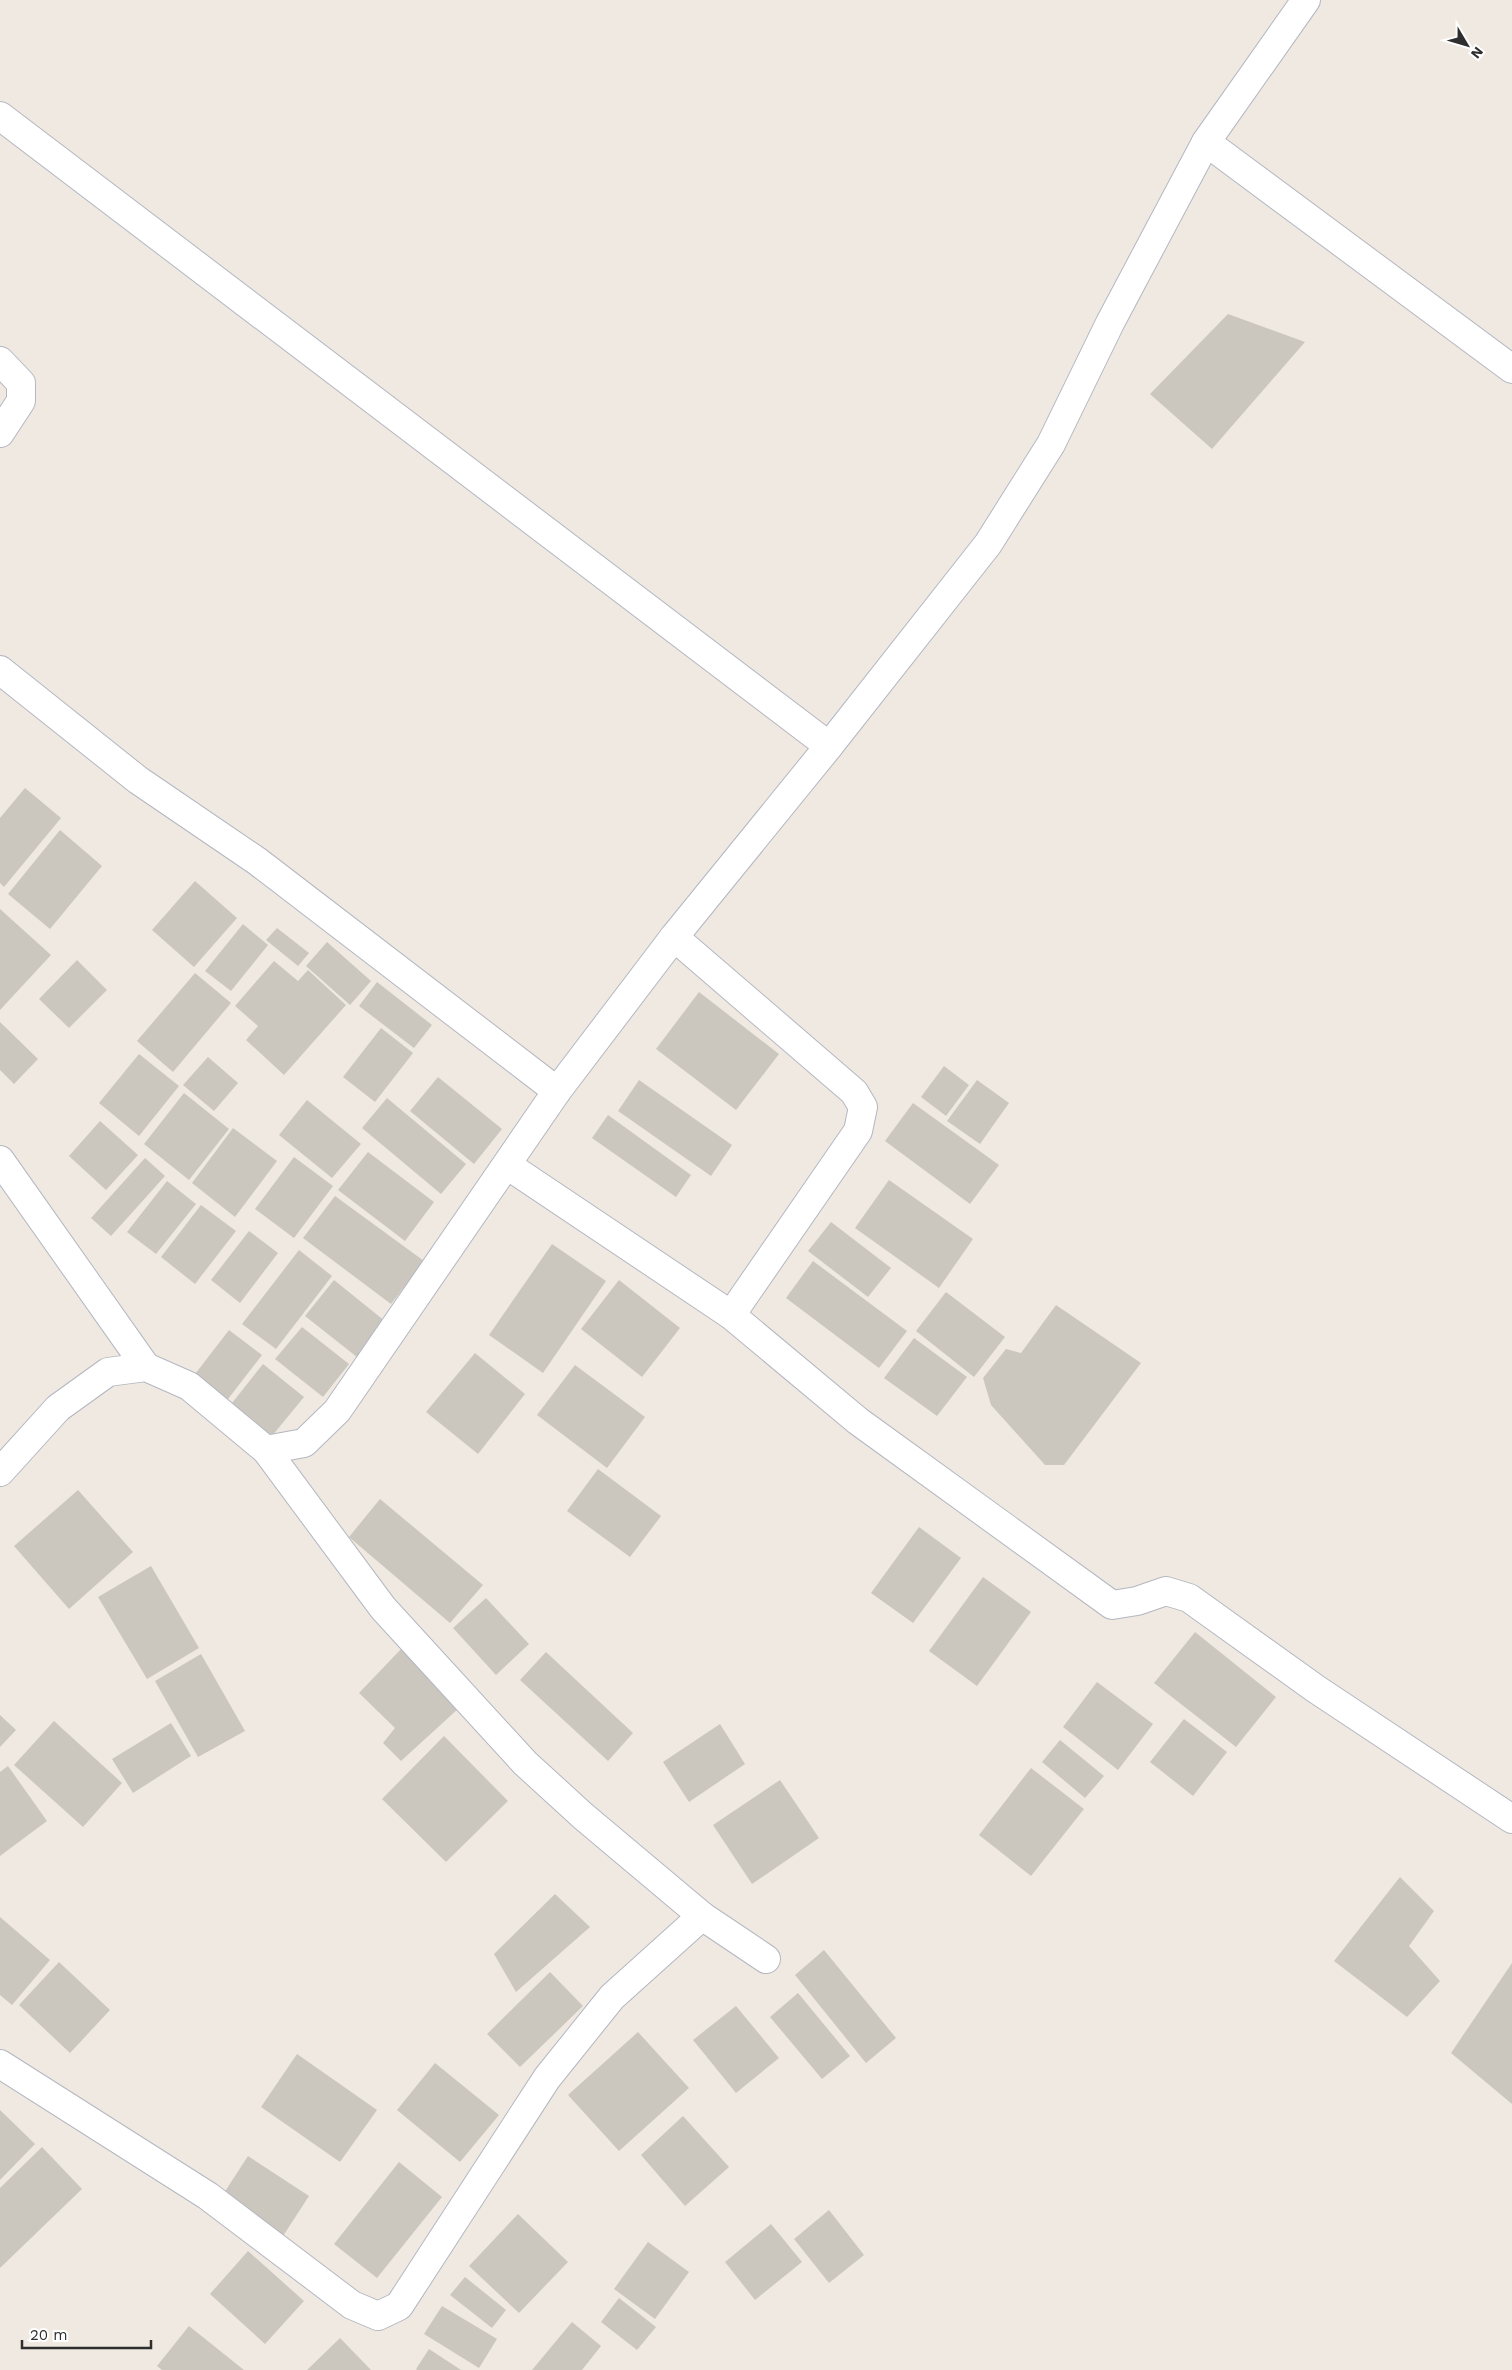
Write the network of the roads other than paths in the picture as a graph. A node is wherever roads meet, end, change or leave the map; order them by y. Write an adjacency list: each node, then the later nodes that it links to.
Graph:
1 (1306, 0): 3 (street)
2 (0, 116): 8 (street)
3 (1206, 142): 5 (street); 8 (street)
4 (0, 361): 6 (street)
5 (1512, 369)
6 (0, 433)
7 (0, 670): 10 (street)
8 (829, 746): 9 (street)
9 (674, 936): 10 (street); 13 (street)
10 (557, 1091): 12 (street)
11 (0, 1160): 14 (street)
12 (507, 1165): 13 (street); 15 (street)
13 (731, 1315): 17 (street)
14 (146, 1367): 15 (street); 16 (street)
15 (266, 1450): 18 (street)
16 (0, 1472)
17 (1512, 1818)
18 (702, 1916): 19 (street); 20 (street)
19 (766, 1959)
20 (0, 2064)

